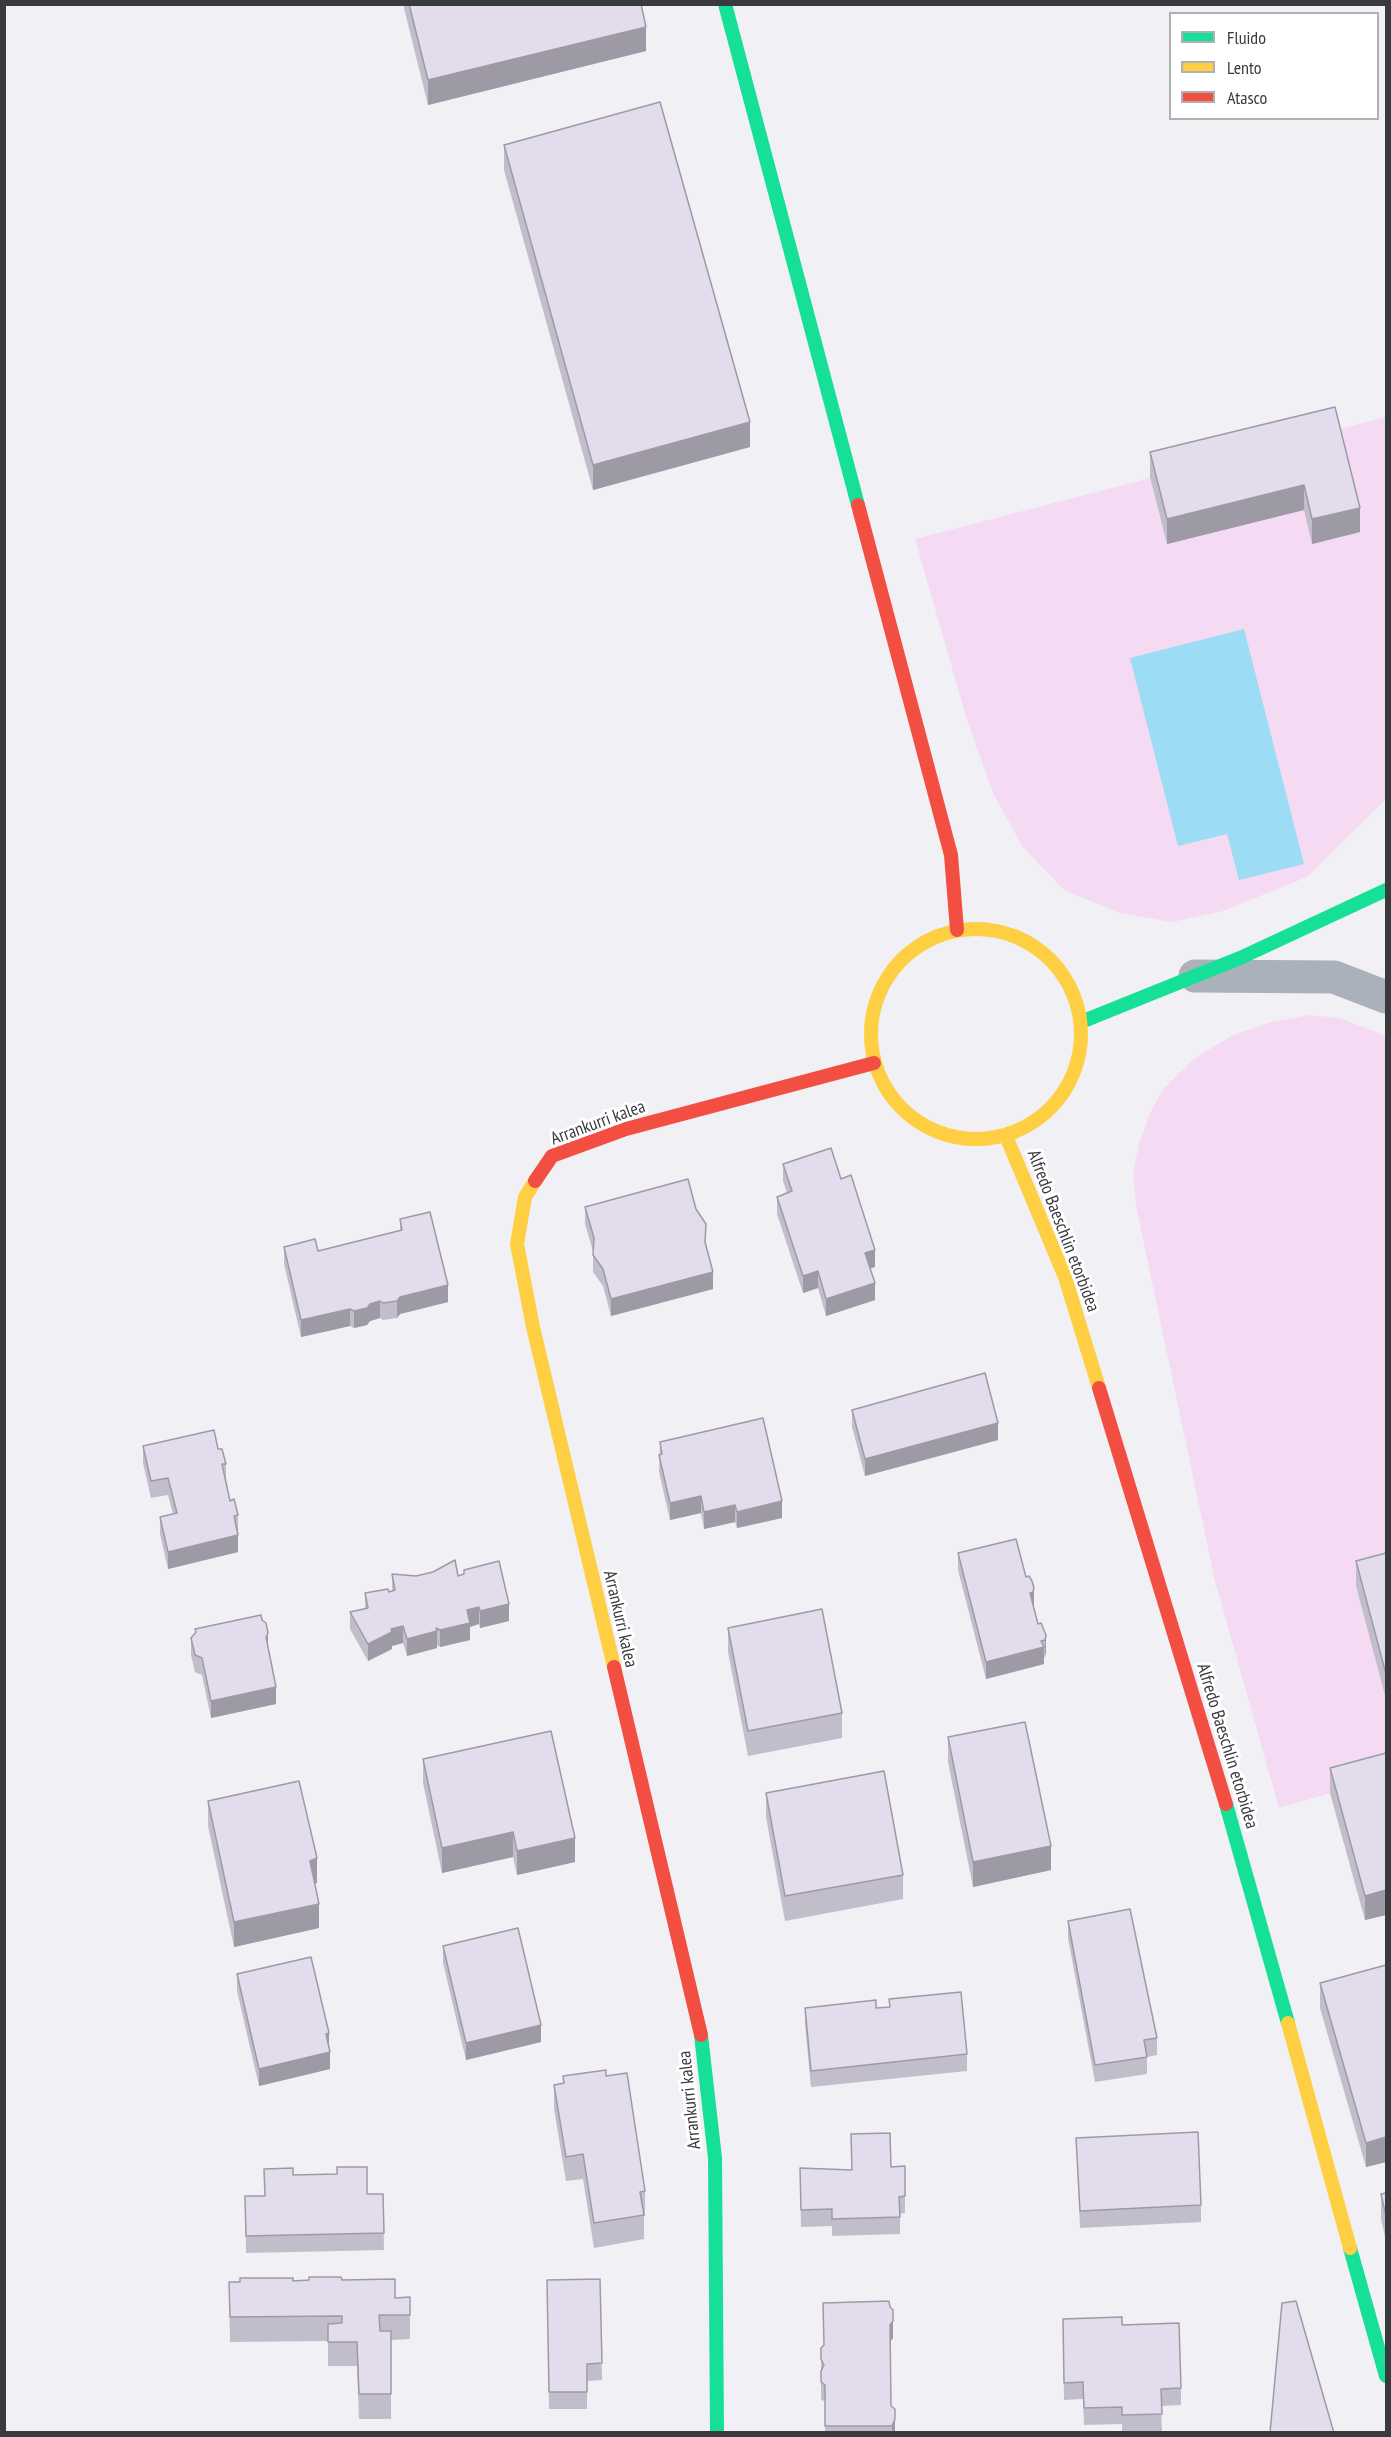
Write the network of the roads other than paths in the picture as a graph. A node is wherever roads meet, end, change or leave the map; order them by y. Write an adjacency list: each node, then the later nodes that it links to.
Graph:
1 (725, 4): 3 (street)
2 (1386, 890): 4 (street)
3 (957, 930): 6 (street); 7 (street)
4 (1195, 976): 5 (street); 6 (street)
5 (1386, 997)
6 (1081, 1022): 8 (street)
7 (874, 1063): 8 (street); 10 (street, Arrankurri kalea)
8 (1006, 1136): 9 (street, Alfredo Baeschlin etorbidea)
9 (1386, 2376)
10 (717, 2433)

